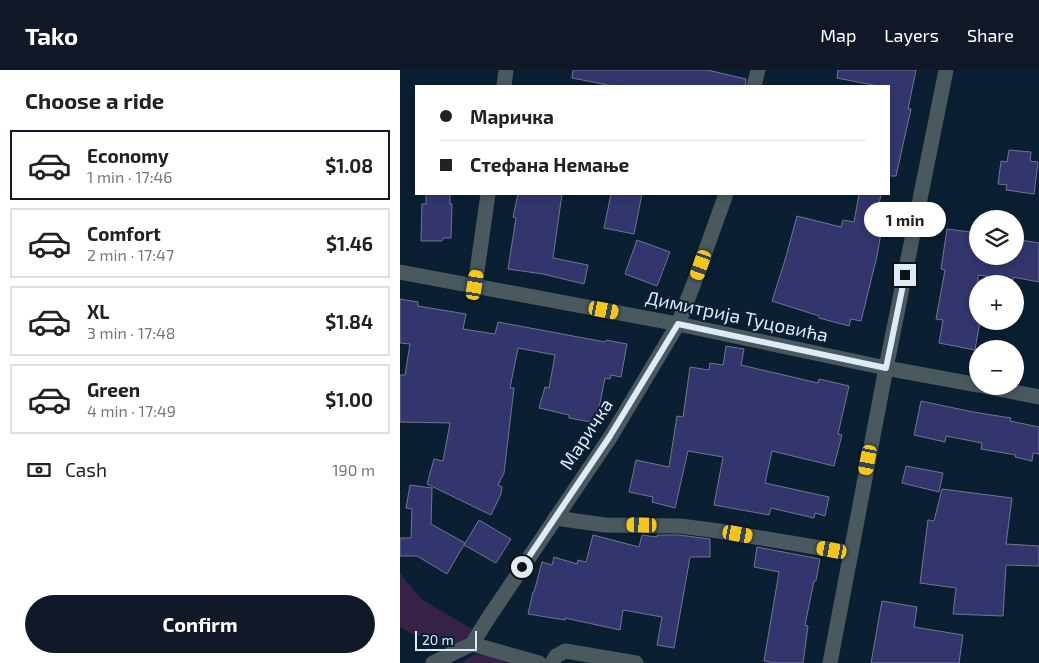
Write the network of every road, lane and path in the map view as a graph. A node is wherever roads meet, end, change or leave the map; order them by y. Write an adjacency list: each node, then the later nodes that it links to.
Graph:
1 (506, 70): 4 (street)
2 (758, 70): 5 (street)
3 (946, 70): 11 (street)
4 (504, 85)
5 (754, 85)
6 (488, 195): 9 (street)
7 (726, 195): 10 (street, Маричка)
8 (400, 272): 9 (street, Димитрија Туцовића)
9 (475, 285): 10 (street, Димитрија Туцовића)
10 (678, 324): 11 (street, Димитрија Туцовића); 15 (street, Маричка)
11 (886, 368): 12 (street, Димитрија Туцовића); 16 (street)
12 (969, 383)
13 (1024, 394): 14 (street)
14 (1039, 397)
15 (555, 518): 16 (street); 17 (street, Маричка)
16 (851, 553): 22 (street)
17 (472, 644): 18 (street); 19 (street)
18 (433, 663)
19 (539, 663)
20 (552, 663): 21 (street)
21 (636, 663)
22 (830, 663)

